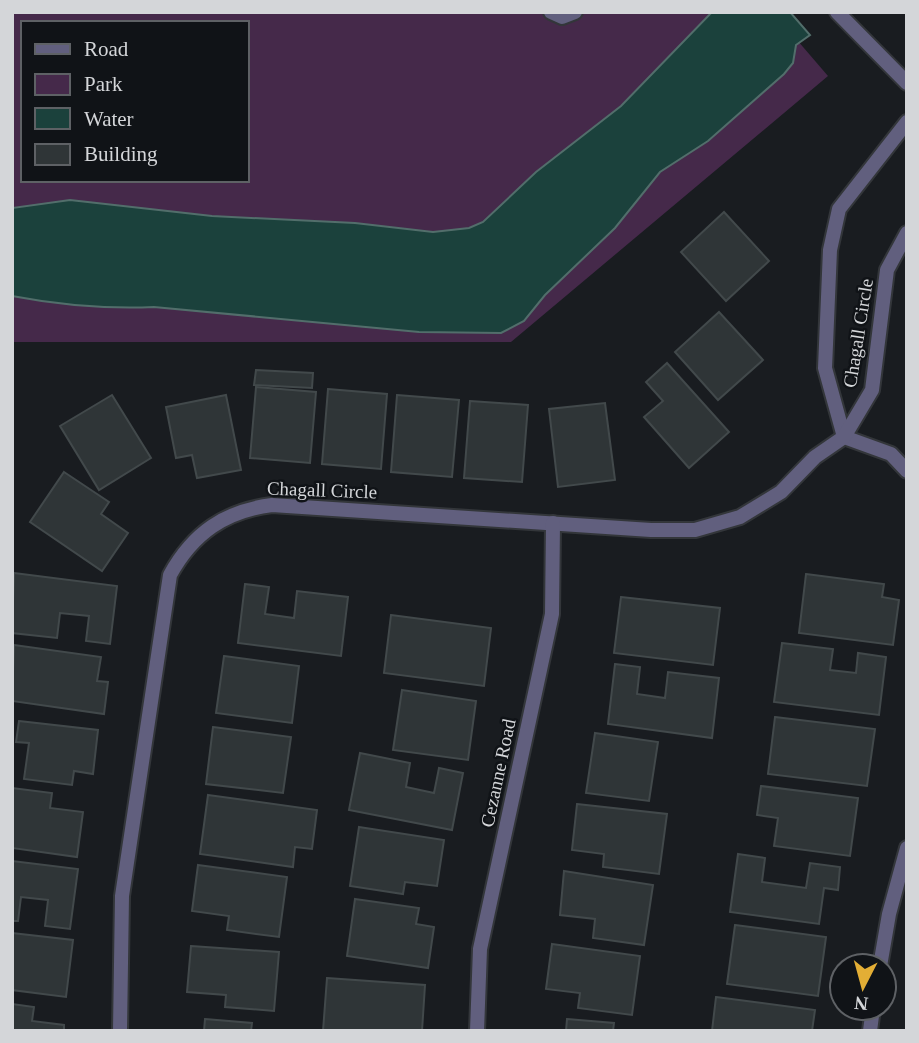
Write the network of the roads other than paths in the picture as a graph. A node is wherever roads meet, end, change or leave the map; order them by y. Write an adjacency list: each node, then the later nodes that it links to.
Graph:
1 (551, 12): 2 (street)
2 (575, 12)
3 (837, 12): 4 (street)
4 (907, 83)
5 (907, 122): 7 (street, Chagall Circle)
6 (907, 233): 7 (street, Chagall Circle)
7 (845, 437): 8 (street); 9 (street, Chagall Circle)
8 (907, 471)
9 (553, 523): 12 (street, Chagall Circle); 13 (street, Cezanne Road)
10 (907, 848): 11 (street)
11 (882, 952)
12 (120, 1031)
13 (477, 1031)

